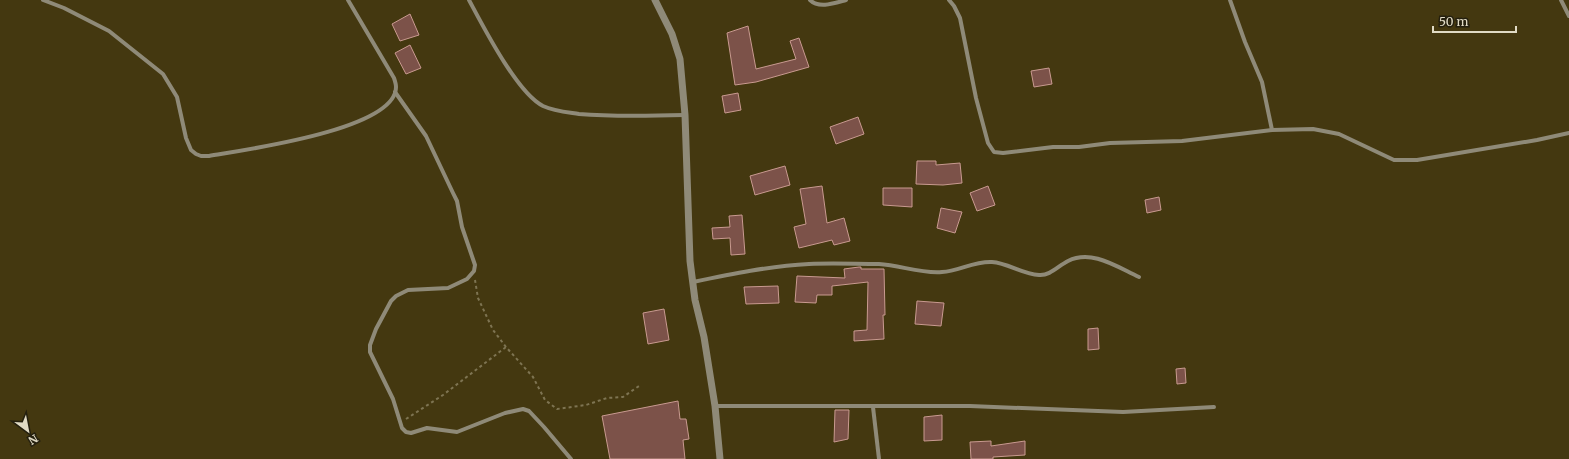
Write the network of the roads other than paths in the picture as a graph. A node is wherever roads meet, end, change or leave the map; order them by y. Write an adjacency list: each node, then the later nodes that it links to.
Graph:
1 (43, 0): 11 (street)
2 (348, 0): 11 (street)
3 (468, 0): 12 (street)
4 (655, 0): 12 (street)
5 (810, 0): 6 (street)
6 (846, 0)
7 (949, 0): 13 (street)
8 (1230, 0): 13 (street)
9 (1561, 0): 10 (street)
10 (1569, 16)
11 (395, 92): 20 (street)
12 (685, 115): 16 (street)
13 (1272, 130): 14 (street)
14 (1569, 133)
15 (1139, 277): 16 (street)
16 (692, 282): 17 (street)
17 (715, 406): 18 (street); 21 (street)
18 (873, 407): 19 (street); 22 (street)
19 (1214, 407)
20 (571, 459)
21 (720, 459)
22 (879, 459)

